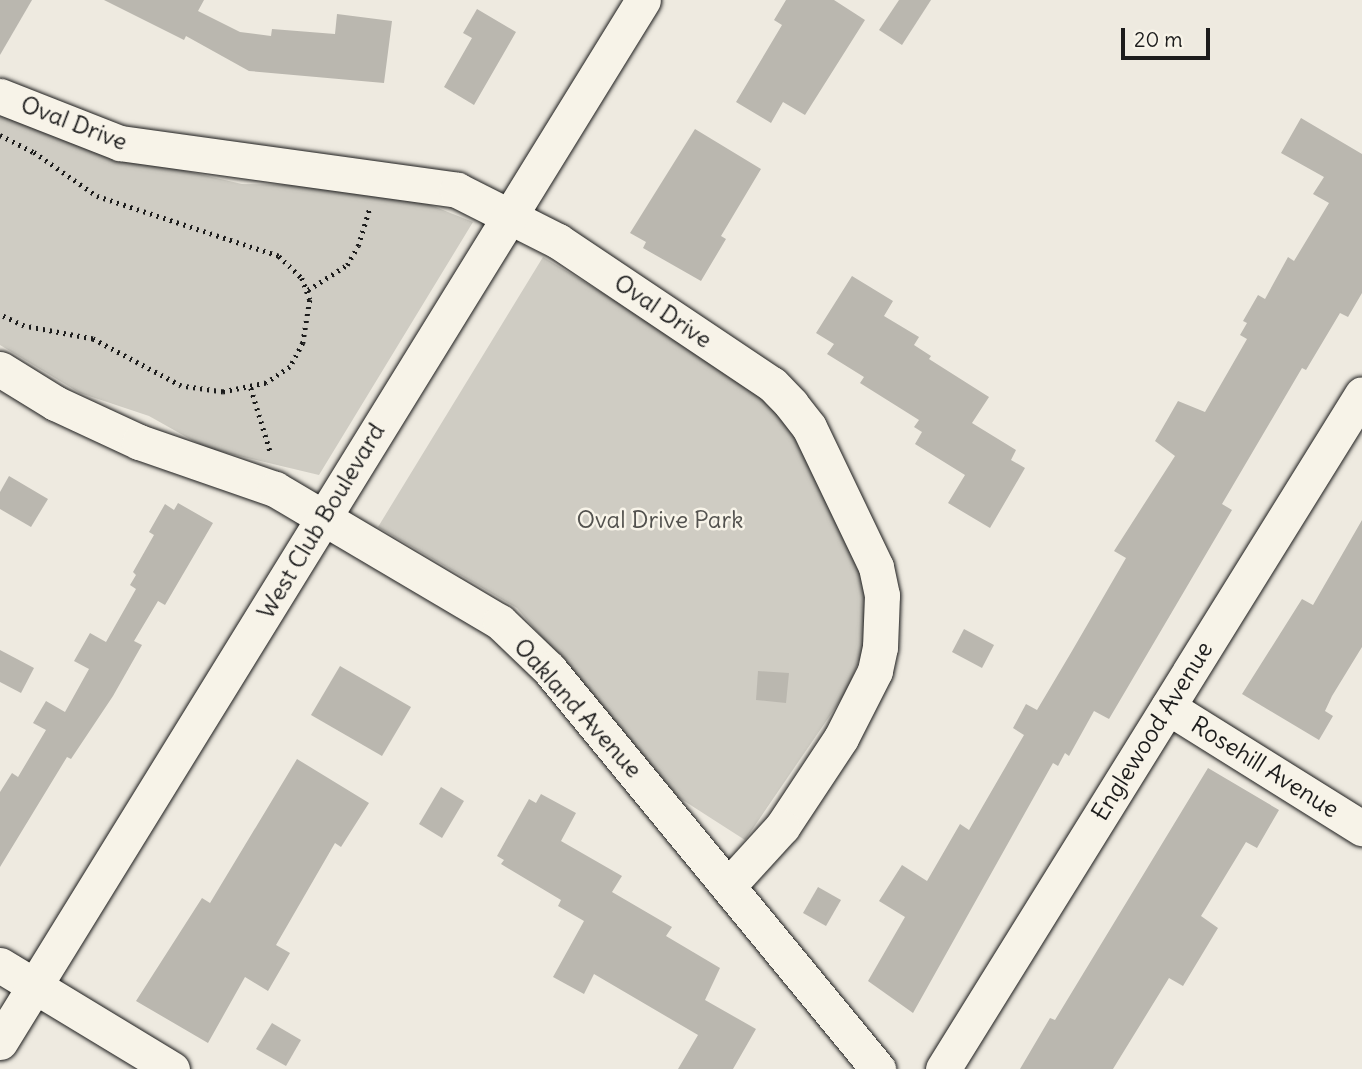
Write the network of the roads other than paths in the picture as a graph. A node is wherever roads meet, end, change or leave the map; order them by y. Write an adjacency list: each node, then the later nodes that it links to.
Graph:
1 (643, 0): 3 (street, West Club Boulevard)
2 (0, 96): 3 (street, Oval Drive)
3 (511, 215): 6 (street, West Club Boulevard); 9 (street, Oval Drive)
4 (0, 369): 6 (street, Oakland Avenue)
5 (1362, 394): 7 (street, Englewood Avenue)
6 (324, 518): 9 (street, Oakland Avenue); 11 (street, West Club Boulevard)
7 (1168, 707): 8 (street, Rosehill Avenue); 15 (street, Englewood Avenue)
8 (1362, 828)
9 (729, 885): 14 (street, Oakland Avenue)
10 (0, 965): 11 (street)
11 (35, 986): 12 (street, West Club Boulevard); 13 (street)
12 (0, 1042)
13 (172, 1069)
14 (878, 1069)
15 (943, 1069)

